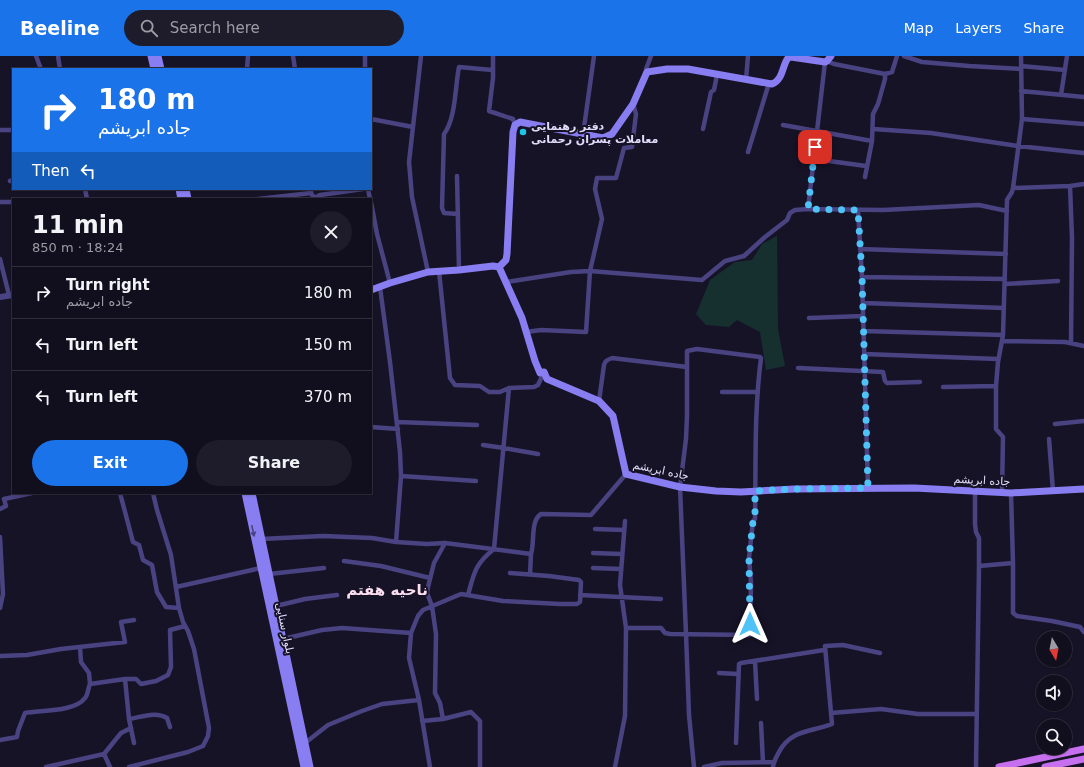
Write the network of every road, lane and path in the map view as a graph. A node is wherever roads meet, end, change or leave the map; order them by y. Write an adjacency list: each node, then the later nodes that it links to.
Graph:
1 (36, 56): 18 (street)
2 (58, 56): 19 (street)
3 (151, 56): 20 (main road)
4 (158, 56): 21 (main road)
5 (248, 56): 22 (street)
6 (293, 56): 23 (street)
7 (365, 56): 24 (street)
8 (421, 56): 42 (street)
9 (493, 56): 26 (street)
10 (594, 56): 48 (street)
11 (651, 56): 28 (street)
12 (748, 56): 31 (street)
13 (897, 56): 29 (street)
14 (904, 56): 25 (street)
15 (1021, 56): 25 (street)
16 (1067, 56): 27 (street)
17 (828, 60): 29 (street); 32 (main road); 47 (street)
18 (41, 68)
19 (60, 68)
20 (154, 68)
21 (161, 68)
22 (247, 68)
23 (295, 68)
24 (365, 68)
25 (1021, 68): 27 (street); 33 (street)
26 (492, 70): 40 (street); 70 (street)
27 (1065, 70): 34 (street)
28 (647, 72): 30 (main road); 36 (main road)
29 (885, 74): 44 (street)
30 (717, 75): 31 (main road); 43 (street)
31 (746, 80): 32 (main road)
32 (769, 83): 51 (street)
33 (1021, 91): 34 (street); 38 (street)
34 (1061, 95): 35 (street)
35 (1084, 97)
36 (633, 104): 48 (main road); 77 (street)
37 (372, 119): 42 (street)
38 (1022, 119): 39 (street); 50 (street)
39 (1084, 124)
40 (515, 125): 48 (main road); 74 (main road)
41 (783, 125): 47 (street)
42 (413, 127): 78 (street)
43 (703, 129)
44 (873, 129): 49 (street); 50 (street)
45 (0, 130): 46 (street)
46 (12, 130)
47 (816, 132): 49 (street); 53 (street)
48 (583, 135)
49 (872, 141): 54 (street)
50 (1018, 146): 52 (street); 59 (street)
51 (748, 152)
52 (1084, 153)
53 (814, 159): 54 (street); 67 (street)
54 (866, 166): 56 (street)
55 (457, 176): 70 (street)
56 (865, 177)
57 (1084, 184): 58 (street)
58 (1070, 186): 59 (street); 96 (street)
59 (1013, 188): 69 (street)
60 (356, 190): 63 (street)
61 (311, 191): 62 (street)
62 (265, 198)
63 (316, 198)
64 (0, 202): 65 (street)
65 (12, 202)
66 (372, 207): 83 (street)
67 (808, 209): 68 (street); 77 (street)
68 (858, 210): 69 (street); 71 (street)
69 (1007, 211): 72 (street)
70 (458, 214): 75 (street)
71 (860, 249): 72 (street); 79 (street)
72 (1006, 254): 82 (street)
73 (0, 259): 86 (street)
74 (499, 267): 75 (main road); 81 (main road, جاده ابریشم)
75 (458, 270): 76 (main road)
76 (438, 271): 78 (main road); 107 (street)
77 (590, 271): 81 (street); 93 (street)
78 (428, 272): 83 (main road)
79 (862, 276): 82 (street); 88 (street)
80 (1058, 281): 82 (street)
81 (506, 282): 93 (main road, جاده ابریشم)
82 (1005, 282): 89 (street)
83 (390, 283): 84 (main road)
84 (380, 287): 85 (main road); 112 (street)
85 (372, 290)
86 (11, 295): 87 (street)
87 (0, 297)
88 (863, 304): 89 (street); 90 (street)
89 (1004, 308): 94 (street)
90 (863, 316): 91 (street); 92 (street)
91 (809, 318)
92 (863, 331): 94 (street); 98 (street)
93 (526, 332): 102 (main road, جاده ابریشم)
94 (1003, 335): 95 (street)
95 (1002, 341): 96 (street); 99 (street)
96 (1071, 342): 97 (street)
97 (1084, 346)
98 (864, 354): 99 (street); 103 (street)
99 (998, 359): 105 (street)
100 (687, 367): 109 (street); 110 (street); 124 (street)
101 (798, 368): 103 (street)
102 (544, 372): 107 (street); 110 (main road, جاده ابریشم)
103 (865, 372): 104 (street); 125 (street)
104 (920, 382)
105 (996, 386): 106 (street); 130 (street)
106 (943, 387)
107 (509, 388): 119 (street)
108 (722, 392): 109 (street)
109 (758, 392): 127 (street)
110 (599, 401): 121 (main road, جاده ابریشم)
111 (1084, 421): 113 (street)
112 (397, 422): 114 (street); 116 (street)
113 (1055, 424)
114 (477, 425)
115 (372, 427): 116 (street)
116 (398, 429): 122 (street)
117 (1049, 439): 129 (street)
118 (483, 445): 119 (street)
119 (504, 448): 120 (street); 145 (street)
120 (538, 454)
121 (626, 474): 124 (main road, جاده ابریشم); 147 (street)
122 (401, 476): 123 (street); 143 (street)
123 (476, 481)
124 (680, 487): 127 (main road, جاده ابریشم); 175 (street)
125 (868, 488): 127 (main road, جاده ابریشم); 128 (main road, جاده ابریشم)
126 (1084, 488): 129 (main road, جاده ابریشم)
127 (755, 491): 175 (street)
128 (975, 491): 130 (main road, جاده ابریشم); 151 (street)
129 (1053, 491): 131 (main road, جاده ابریشم)
130 (1002, 493): 131 (main road, جاده ابریشم)
131 (1011, 493): 150 (street)
132 (27, 494): 137 (street)
133 (120, 494): 169 (street)
134 (153, 494): 160 (street)
135 (245, 494): 152 (main road, بلوار سنایی, one-way to 152)
136 (252, 494): 142 (main road, بلوار سنایی)
137 (0, 509)
138 (625, 521): 140 (street)
139 (595, 529): 140 (street)
140 (624, 530): 148 (street)
141 (0, 537): 168 (street)
142 (261, 539): 143 (street); 157 (main road, بلوار سنایی)
143 (396, 542): 144 (street)
144 (445, 543): 145 (street); 159 (street)
145 (494, 549): 147 (street); 162 (street)
146 (593, 553): 148 (street)
147 (531, 554): 158 (street)
148 (622, 554): 155 (street)
149 (344, 561): 159 (street)
150 (1013, 563): 151 (street); 173 (street)
151 (979, 566): 189 (street)
152 (261, 568): 160 (street); 208 (main road, بلوار سنایی)
153 (324, 568): 157 (street)
154 (593, 568): 155 (street)
155 (621, 569): 164 (street)
156 (510, 572): 158 (street)
157 (269, 574): 166 (main road, بلوار سنایی)
158 (530, 574): 163 (street)
159 (430, 578): 167 (street)
160 (176, 588): 169 (street)
161 (337, 595): 166 (street)
162 (468, 595): 163 (street); 167 (street)
163 (580, 596): 164 (street)
164 (622, 598): 165 (street); 172 (street)
165 (661, 599)
166 (276, 606): 176 (main road, بلوار سنایی)
167 (432, 606): 174 (street); 191 (street)
168 (0, 608)
169 (179, 608): 171 (street)
170 (134, 620): 177 (street)
171 (185, 626): 184 (street); 207 (street)
172 (626, 628): 175 (street); 212 (street)
173 (1084, 632)
174 (411, 633): 176 (street); 187 (street)
175 (686, 634): 213 (street)
176 (283, 639): 198 (main road, بلوار سنایی)
177 (80, 647): 180 (street); 185 (street)
178 (824, 650): 179 (street); 181 (street); 188 (street)
179 (880, 652)
180 (0, 656)
181 (755, 661): 183 (street); 186 (street)
182 (720, 673): 183 (street)
183 (738, 674): 199 (street)
184 (125, 680): 185 (street); 190 (street)
185 (90, 684): 196 (street)
186 (757, 699)
187 (419, 700): 192 (street); 198 (street)
188 (831, 713): 189 (street); 204 (street)
189 (976, 714): 215 (street)
190 (129, 719): 194 (street); 195 (street)
191 (443, 719): 192 (street); 211 (street)
192 (422, 721): 210 (street)
193 (762, 723): 203 (street)
194 (131, 728): 197 (street); 201 (street)
195 (170, 728)
196 (0, 740)
197 (134, 743)
198 (305, 743): 209 (main road, بلوار سنایی)
199 (736, 743)
200 (1084, 749): 216 (main road)
201 (104, 754): 205 (street); 206 (street)
202 (1084, 759): 217 (main road)
203 (763, 762): 204 (street); 214 (street)
204 (774, 764)
205 (46, 767)
206 (110, 767)
207 (130, 767)
208 (304, 767)
209 (310, 767)
210 (430, 767)
211 (480, 767)
212 (615, 767)
213 (694, 767)
214 (704, 767)
215 (976, 767)
216 (999, 767)
217 (1045, 767)

